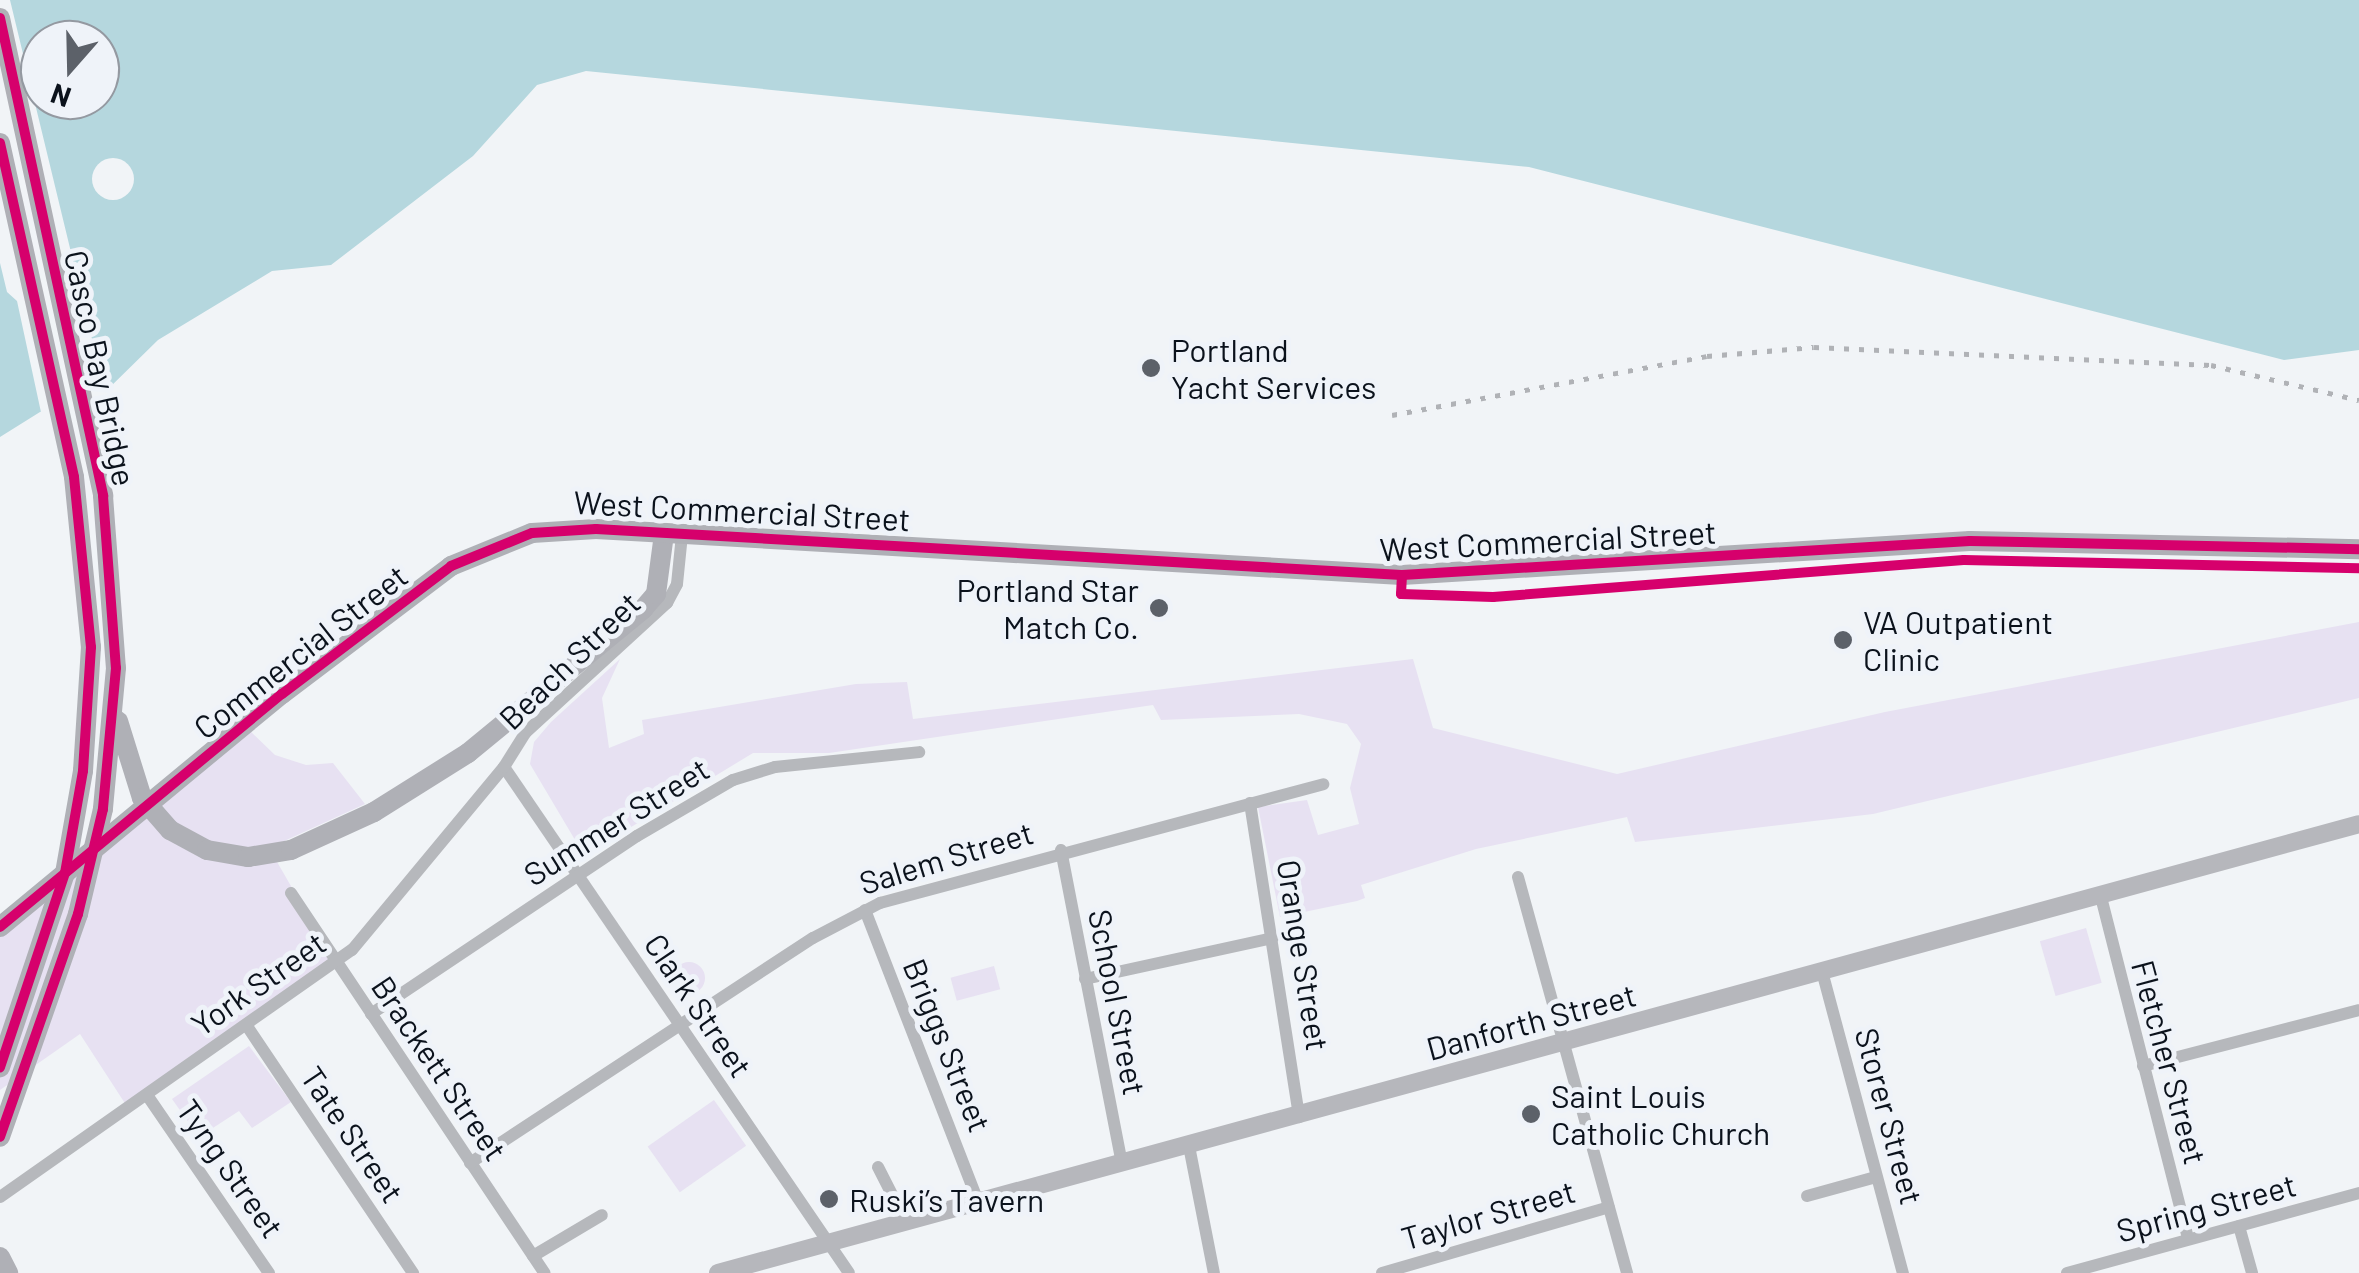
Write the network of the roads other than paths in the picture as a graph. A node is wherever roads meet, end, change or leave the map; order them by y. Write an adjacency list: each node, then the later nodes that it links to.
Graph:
1 (0, 18): 6 (main road, Casco Bay Bridge, bridge)
2 (0, 144): 29 (main road, Casco Bay Bridge, bridge)
3 (673, 534): 4 (main road, West Commercial Street); 5 (main road, West Commercial Street); 6 (main road, bridge); 8 (street, Beach Street)
4 (501, 542): 18 (main road, Commercial Street)
5 (2359, 549)
6 (114, 710): 32 (main road, Casco Bay Bridge, bridge)
7 (919, 752): 13 (street, Summer Street)
8 (504, 767): 13 (street, Clark Street); 20 (street, York Street)
9 (1323, 784): 10 (street, Salem Street)
10 (1250, 803): 12 (street, Salem Street); 19 (street, Orange Street)
11 (2359, 824): 16 (street, Danforth Street)
12 (1060, 850): 17 (street, Salem Street); 22 (street, School Street)
13 (577, 874): 24 (street, Summer Street); 26 (street, Clark Street)
14 (1518, 877): 27 (street)
15 (290, 893): 20 (street, Brackett Street)
16 (2101, 897): 21 (street, Danforth Street); 28 (street, Fletcher Street)
17 (865, 910): 26 (street, Salem Street); 41 (street, Briggs Street)
18 (0, 927)
19 (1273, 938): 22 (street); 31 (street, Orange Street)
20 (336, 964): 24 (street, Brackett Street); 25 (street, York Street)
21 (1823, 975): 27 (street, Danforth Street); 37 (street, Storer Street)
22 (1086, 979): 35 (street, School Street)
23 (2359, 1010): 28 (street)
24 (371, 1014): 34 (street, Brackett Street)
25 (246, 1026): 30 (street, York Street); 53 (street, Tate Street)
26 (680, 1026): 34 (street, Salem Street); 47 (street, Clark Street)
27 (1563, 1042): 31 (street, Danforth Street); 42 (street)
28 (2143, 1066): 46 (street, Fletcher Street)
29 (0, 1067)
30 (147, 1095): 40 (street, York Street); 52 (street, Tyng Street)
31 (1299, 1116): 33 (street, Danforth Street)
32 (0, 1137)
33 (1189, 1146): 35 (street, Danforth Street); 57 (street)
34 (470, 1163): 48 (street, Brackett Street)
35 (1122, 1163): 41 (street, Danforth Street)
36 (878, 1167): 44 (street)
37 (1876, 1178): 39 (street); 60 (street, Storer Street)
38 (2359, 1193): 45 (street, Spring Street)
39 (1806, 1196)
40 (0, 1197)
41 (978, 1202): 44 (street, Danforth Street)
42 (1609, 1207): 58 (street, Taylor Street); 59 (street)
43 (602, 1215): 48 (street)
44 (906, 1222): 47 (street, Danforth Street)
45 (2239, 1226): 46 (street, Spring Street); 62 (street)
46 (2188, 1239): 61 (street, Spring Street)
47 (827, 1240): 55 (street, Danforth Street); 56 (street, Clark Street)
48 (533, 1256): 54 (street, Brackett Street)
49 (0, 1258): 51 (main road)
50 (0, 1267): 51 (main road)
51 (8, 1273)
52 (270, 1273)
53 (413, 1273)
54 (544, 1273)
55 (718, 1273)
56 (849, 1273)
57 (1214, 1273)
58 (1382, 1273)
59 (1627, 1273)
60 (1903, 1273)
61 (2066, 1273)
62 (2252, 1273)

